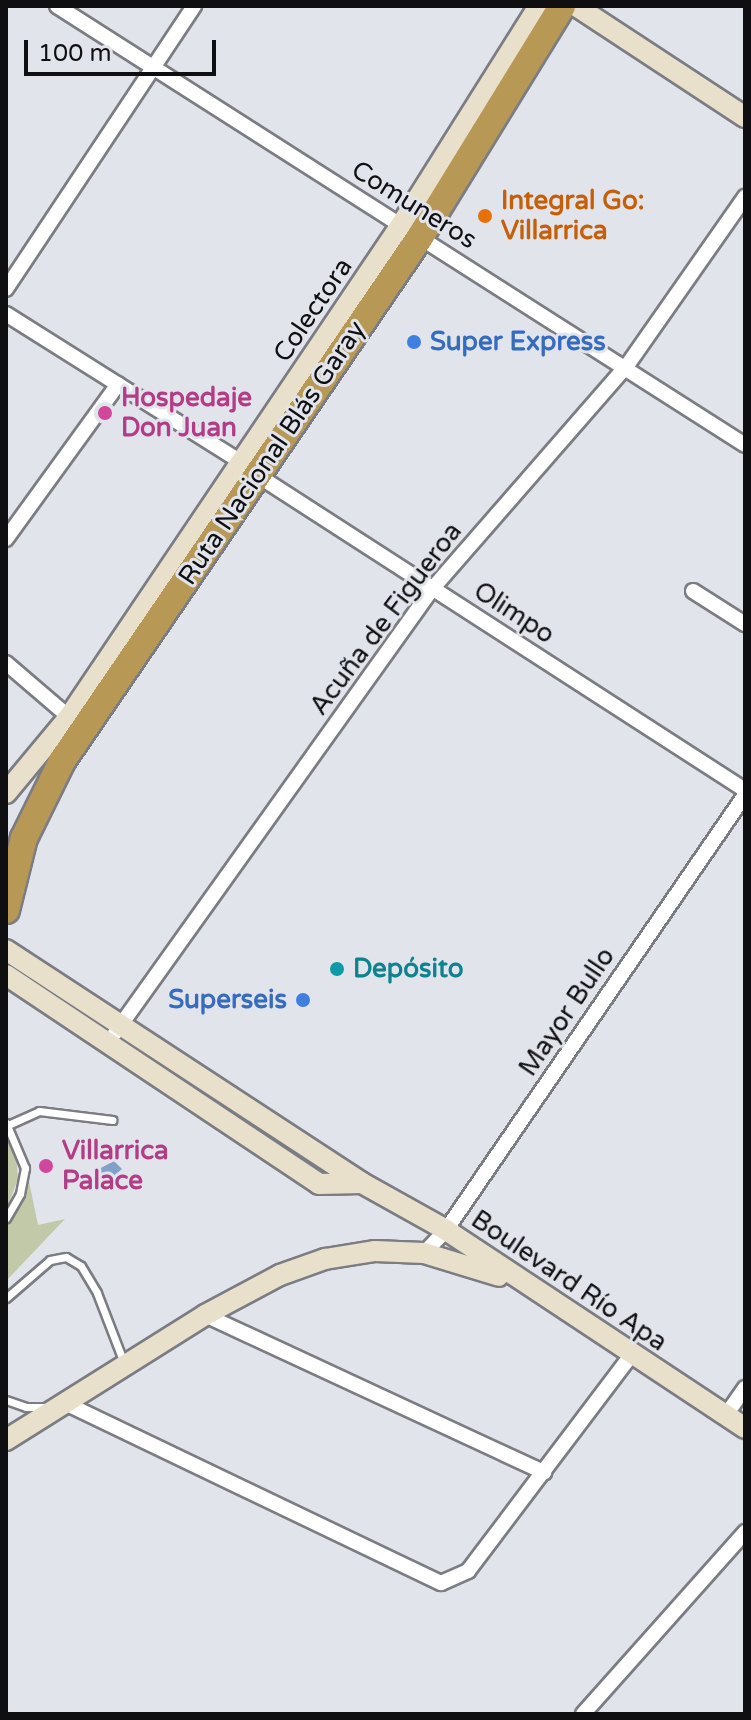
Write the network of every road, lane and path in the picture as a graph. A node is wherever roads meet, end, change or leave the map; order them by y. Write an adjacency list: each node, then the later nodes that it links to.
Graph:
1 (57, 6): 6 (street, Comuneros)
2 (194, 6): 6 (street)
3 (539, 6): 9 (main road)
4 (562, 6): 9 (highway, Ruta Nacional Blás Garay)
5 (576, 6): 7 (main road)
6 (153, 67): 9 (street, Comuneros); 10 (street)
7 (745, 117)
8 (745, 197): 12 (street, Acuña de Figueroa)
9 (411, 231): 12 (street, Comuneros); 15 (highway, Ruta Nacional Blás Garay)
10 (6, 289)
11 (6, 314): 13 (street, Olimpo)
12 (626, 367): 14 (street, Comuneros); 17 (street, Acuña de Figueroa)
13 (118, 384): 15 (street, Olimpo); 16 (street)
14 (745, 445)
15 (249, 468): 17 (street, Olimpo); 21 (main road); 24 (highway, Ruta Nacional Blás Garay)
16 (6, 539)
17 (432, 589): 22 (street, Olimpo); 27 (street, Acuña de Figueroa)
18 (693, 591): 19 (street)
19 (745, 624)
20 (6, 663): 21 (street)
21 (69, 717): 23 (main road)
22 (745, 792): 33 (street, Mayor Bullo)
23 (6, 793)
24 (6, 910)
25 (6, 950): 27 (main road, Boulevard Río Apa)
26 (6, 975): 28 (main road)
27 (121, 1025): 28 (street, Acuña de Figueroa); 31 (main road, Boulevard Río Apa)
28 (108, 1043): 31 (main road)
29 (112, 1120): 30 (lane)
30 (7, 1124): 32 (lane)
31 (362, 1183): 33 (main road, Boulevard Río Apa)
32 (6, 1218)
33 (446, 1230): 34 (street, Mayor Bullo); 35 (main road, Boulevard Río Apa)
34 (424, 1253): 35 (main road); 37 (main road)
35 (529, 1288): 38 (main road, Boulevard Río Apa)
36 (6, 1298): 39 (lane)
37 (205, 1315): 39 (main road); 46 (street)
38 (632, 1354): 43 (main road, Boulevard Río Apa); 46 (street)
39 (125, 1365): 42 (main road)
40 (745, 1388): 43 (street)
41 (6, 1400): 42 (lane)
42 (61, 1405): 45 (main road); 46 (street)
43 (726, 1415): 44 (main road, Boulevard Río Apa)
44 (745, 1428)
45 (6, 1440)
46 (544, 1472)
47 (745, 1532): 48 (street)
48 (583, 1714)

